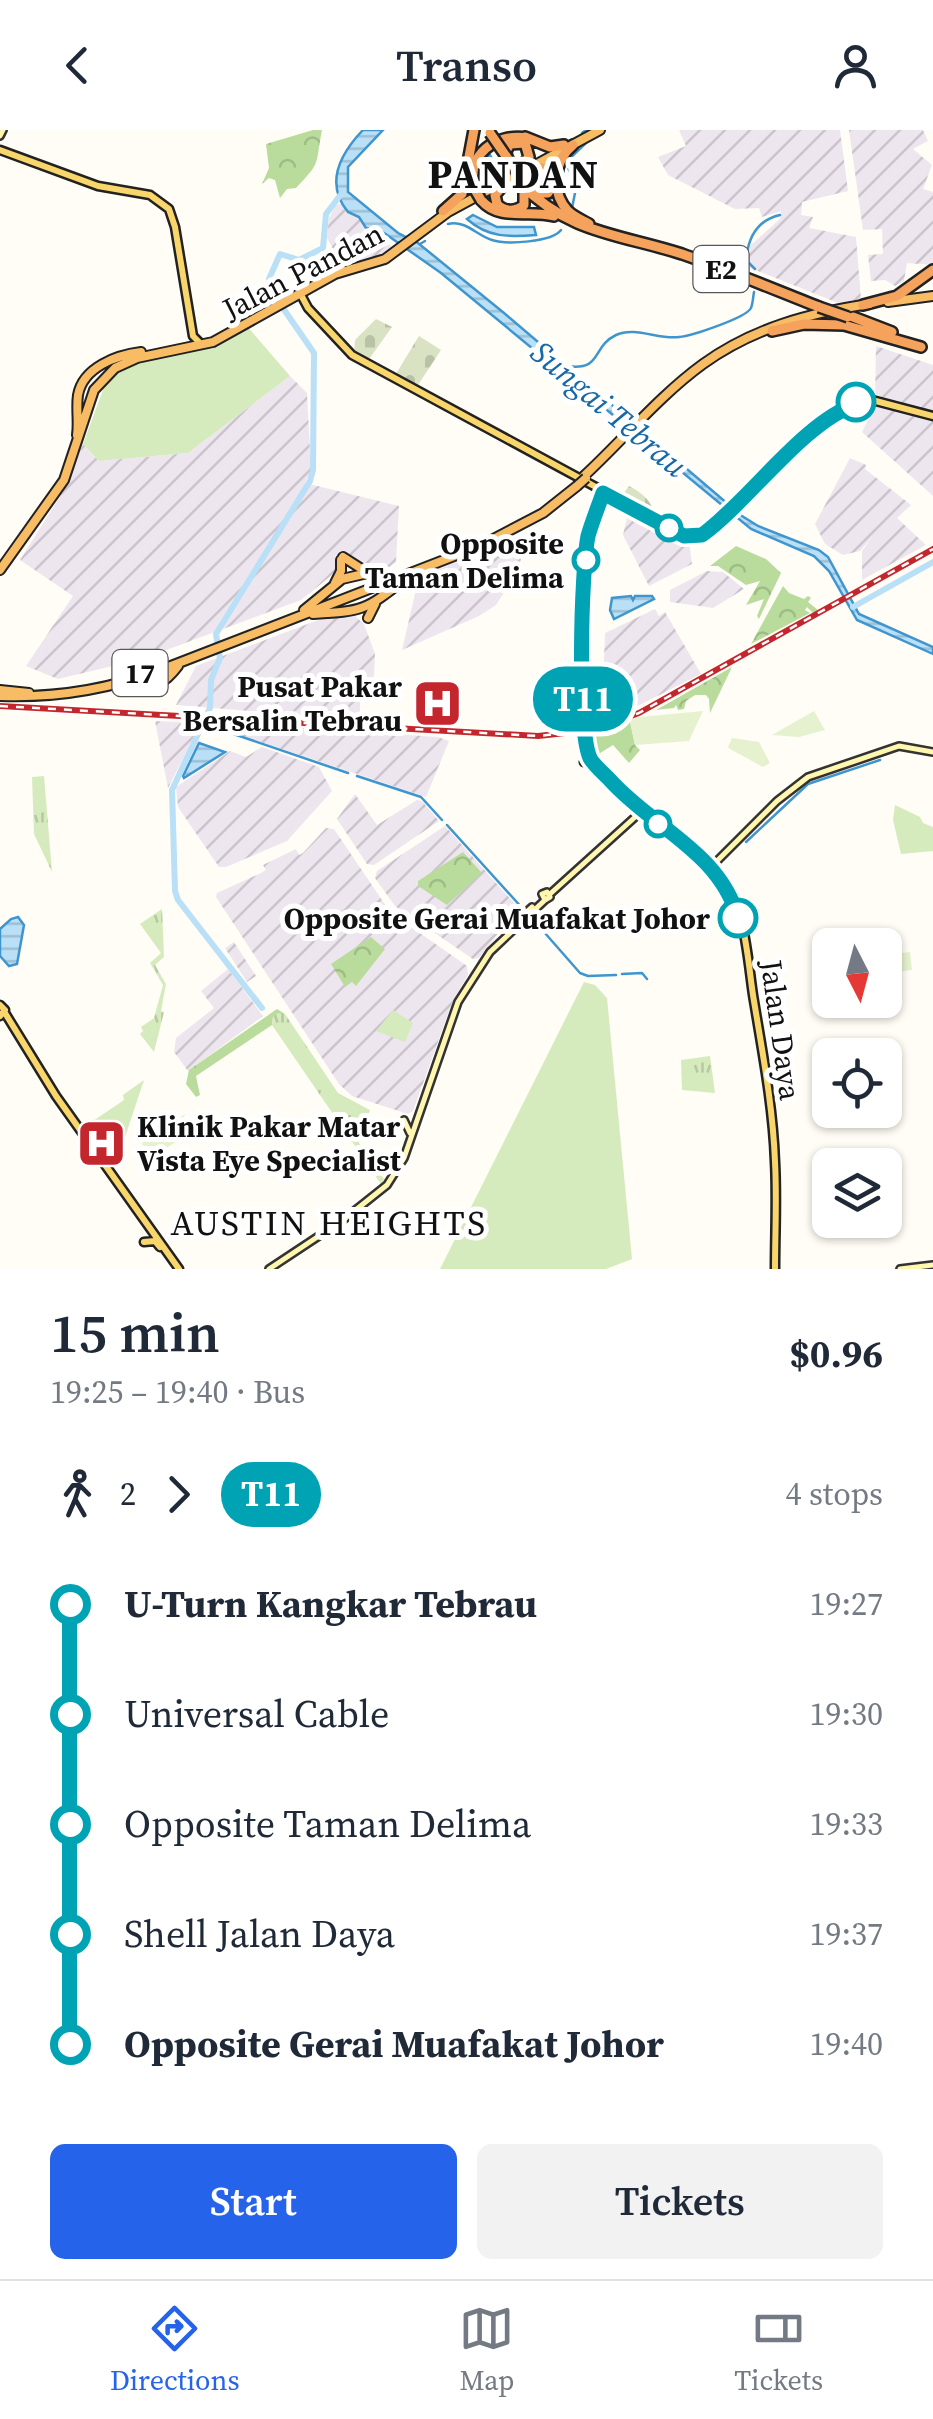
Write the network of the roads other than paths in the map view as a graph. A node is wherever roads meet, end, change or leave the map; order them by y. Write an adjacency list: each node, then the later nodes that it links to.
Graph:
1 (474, 130): 12 (highway)
2 (596, 130): 5 (highway, Jalan Pandan)
3 (490, 132): 4 (highway); 7 (highway, bridge); 11 (highway, bridge)
4 (527, 141): 5 (highway); 7 (highway); 7 (highway, bridge); 13 (highway, bridge)
5 (569, 145): 7 (highway, Jalan Pandan); 8 (highway, Jalan Pandan); 14 (highway)
6 (1, 151): 9 (main road); 9 (main road)
7 (515, 168): 11 (highway, E2, bridge); 12 (highway, Jalan Pandan)
8 (534, 168): 10 (highway, Jalan Pandan); 11 (highway)
9 (58, 173): 24 (main road)
10 (505, 183): 11 (highway); 15 (highway, Jalan Pandan)
11 (525, 186): 13 (highway, E2); 14 (highway, E2)
12 (443, 211): 15 (highway, Jalan Pandan)
13 (580, 226): 23 (highway, E2)
14 (601, 230): 23 (highway, E2)
15 (413, 236): 16 (highway, Jalan Pandan)
16 (399, 247): 18 (highway, Jalan Pandan); 20 (highway, Jalan Pandan)
17 (933, 270): 22 (highway)
18 (300, 293): 20 (highway, Jalan Pandan); 21 (main road)
19 (933, 298): 22 (highway, 17); 26 (highway, 17)
20 (281, 302): 21 (main road); 27 (highway, Jalan Pandan); 32 (highway, Jalan Pandan)
21 (304, 303): 38 (main road)
22 (864, 305): 36 (highway, 17)
23 (822, 306): 25 (highway, E2, bridge)
24 (188, 313): 27 (main road); 28 (main road)
25 (850, 317): 29 (highway, E2); 30 (highway, E2)
26 (772, 331): 29 (highway); 36 (highway, 17)
27 (199, 342): 28 (highway, Jalan Pandan)
28 (187, 346): 31 (highway, Jalan Pandan)
29 (921, 347): 30 (highway, E2)
30 (933, 350)
31 (81, 385): 32 (highway); 33 (highway)
32 (94, 390): 33 (highway)
33 (83, 410): 39 (highway)
34 (933, 417): 35 (main road); 35 (main road)
35 (826, 422): 38 (main road)
36 (642, 423): 37 (highway, 17, bridge)
37 (576, 485): 41 (highway, 17); 43 (highway, 17)
38 (604, 495): 51 (main road, bridge)
39 (2, 564): 42 (highway)
40 (368, 572): 43 (highway); 44 (highway); 44 (highway)
41 (415, 572): 45 (highway); 46 (highway, 17)
42 (10, 573)
43 (392, 576): 46 (highway, 17)
44 (332, 586): 46 (highway)
45 (375, 604): 47 (highway); 47 (highway)
46 (304, 612): 47 (highway); 48 (highway, 17)
47 (349, 613)
48 (217, 646): 49 (highway, 17); 49 (highway, 17)
49 (0, 695)
50 (933, 754): 55 (main road)
51 (591, 759): 52 (main road, Jalan Daya); 53 (main road, Jalan Daya)
52 (626, 793): 53 (main road, Jalan Daya); 54 (main road)
53 (641, 811): 54 (main road, Jalan Daya); 55 (main road, Jalan Daya); 56 (main road)
54 (657, 819): 55 (main road, Jalan Daya)
55 (714, 864): 70 (main road, Jalan Daya)
56 (546, 896): 57 (main road); 63 (main road)
57 (475, 962): 58 (main road); 58 (main road)
58 (472, 973): 60 (main road)
59 (2, 1015): 59 (main road); 62 (main road)
60 (416, 1114): 61 (main road); 61 (main road)
61 (410, 1132): 63 (main road)
62 (100, 1164): 66 (main road); 68 (main road)
63 (334, 1223): 64 (main road); 64 (main road); 69 (main road)
64 (321, 1234): 69 (main road)
65 (144, 1242): 66 (main road)
66 (161, 1247): 68 (main road)
67 (933, 1265): 71 (main road)
68 (177, 1269)
69 (266, 1269)
70 (773, 1269)
71 (900, 1269)

